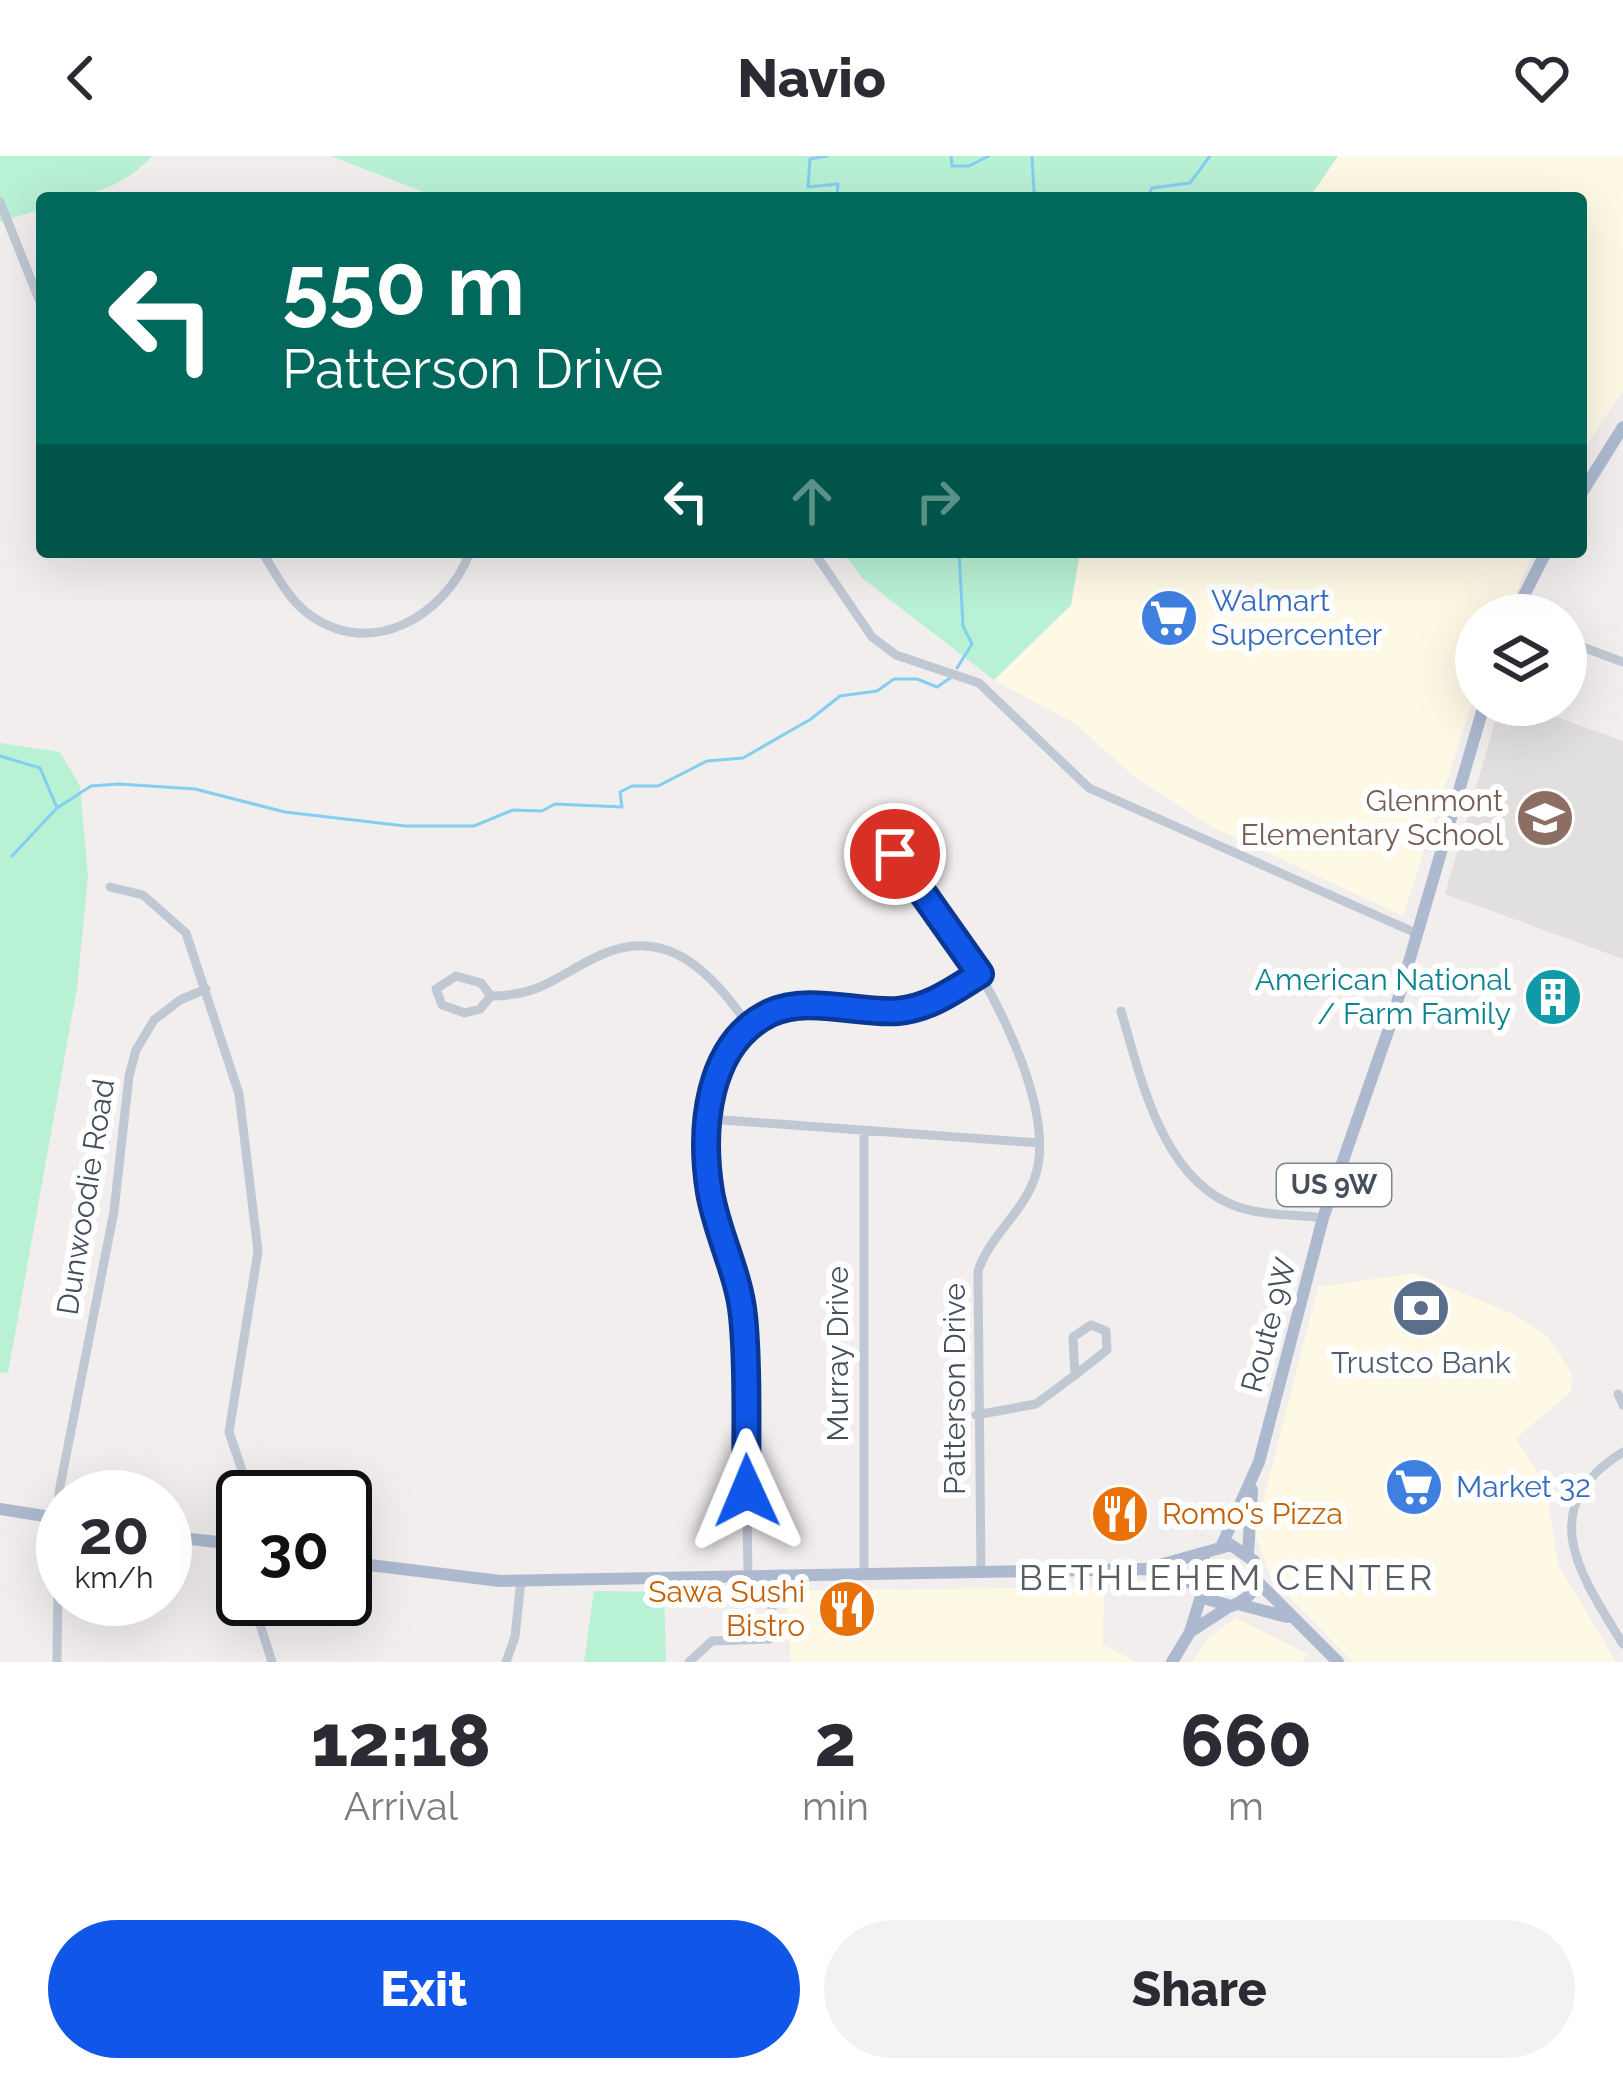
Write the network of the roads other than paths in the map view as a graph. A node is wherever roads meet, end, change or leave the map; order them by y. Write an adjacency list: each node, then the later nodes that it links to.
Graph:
1 (0, 202): 2 (street)
2 (36, 292)
3 (1623, 427): 4 (main road)
4 (1587, 484)
5 (266, 558): 6 (street)
6 (467, 558)
7 (818, 558): 15 (street)
8 (1543, 558): 9 (main road)
9 (1525, 594)
10 (1587, 649): 11 (street)
11 (1623, 662)
12 (1478, 726): 15 (main road, Route 9W / US 9W)
13 (110, 887): 17 (street)
14 (922, 892): 14 (street); 16 (street)
15 (1418, 934): 24 (main road, Route 9W / US 9W)
16 (980, 974): 20 (street); 23 (street)
17 (206, 989): 28 (street, Dunwoodie Road); 29 (street)
18 (491, 996): 18 (street); 20 (street)
19 (1121, 1011): 24 (street)
20 (749, 1026): 21 (street)
21 (709, 1119): 22 (street); 41 (street)
22 (863, 1132): 23 (street); 39 (street, Murray Drive)
23 (1039, 1143): 26 (street, Patterson Drive)
24 (1323, 1218): 30 (main road, Route 9W / US 9W)
25 (1075, 1375): 25 (street); 26 (street)
26 (976, 1415): 38 (street, Patterson Drive)
27 (1623, 1452): 50 (street)
28 (68, 1470)
29 (241, 1470)
30 (1253, 1477): 33 (main road, Route 9W / US 9W); 35 (main road, Route 9W / US 9W)
31 (0, 1509): 32 (main road)
32 (36, 1514)
33 (1222, 1545): 34 (main road); 35 (main road)
34 (1205, 1553): 37 (main road); 44 (main road)
35 (1248, 1553): 43 (main road)
36 (372, 1565): 42 (main road)
37 (1144, 1569): 38 (main road); 44 (main road)
38 (981, 1573): 39 (main road)
39 (864, 1575): 40 (main road)
40 (774, 1577): 41 (main road); 54 (street)
41 (748, 1578): 42 (main road)
42 (521, 1580): 53 (street)
43 (1257, 1581): 45 (main road); 46 (main road)
44 (1200, 1590): 45 (main road); 49 (main road)
45 (1234, 1605): 46 (main road); 49 (main road)
46 (1298, 1623): 56 (main road)
47 (58, 1626): 51 (street, Dunwoodie Road)
48 (261, 1626): 52 (street)
49 (1190, 1632): 55 (main road)
50 (1623, 1644)
51 (57, 1662)
52 (272, 1662)
53 (506, 1662)
54 (689, 1662)
55 (1172, 1662)
56 (1338, 1662)

